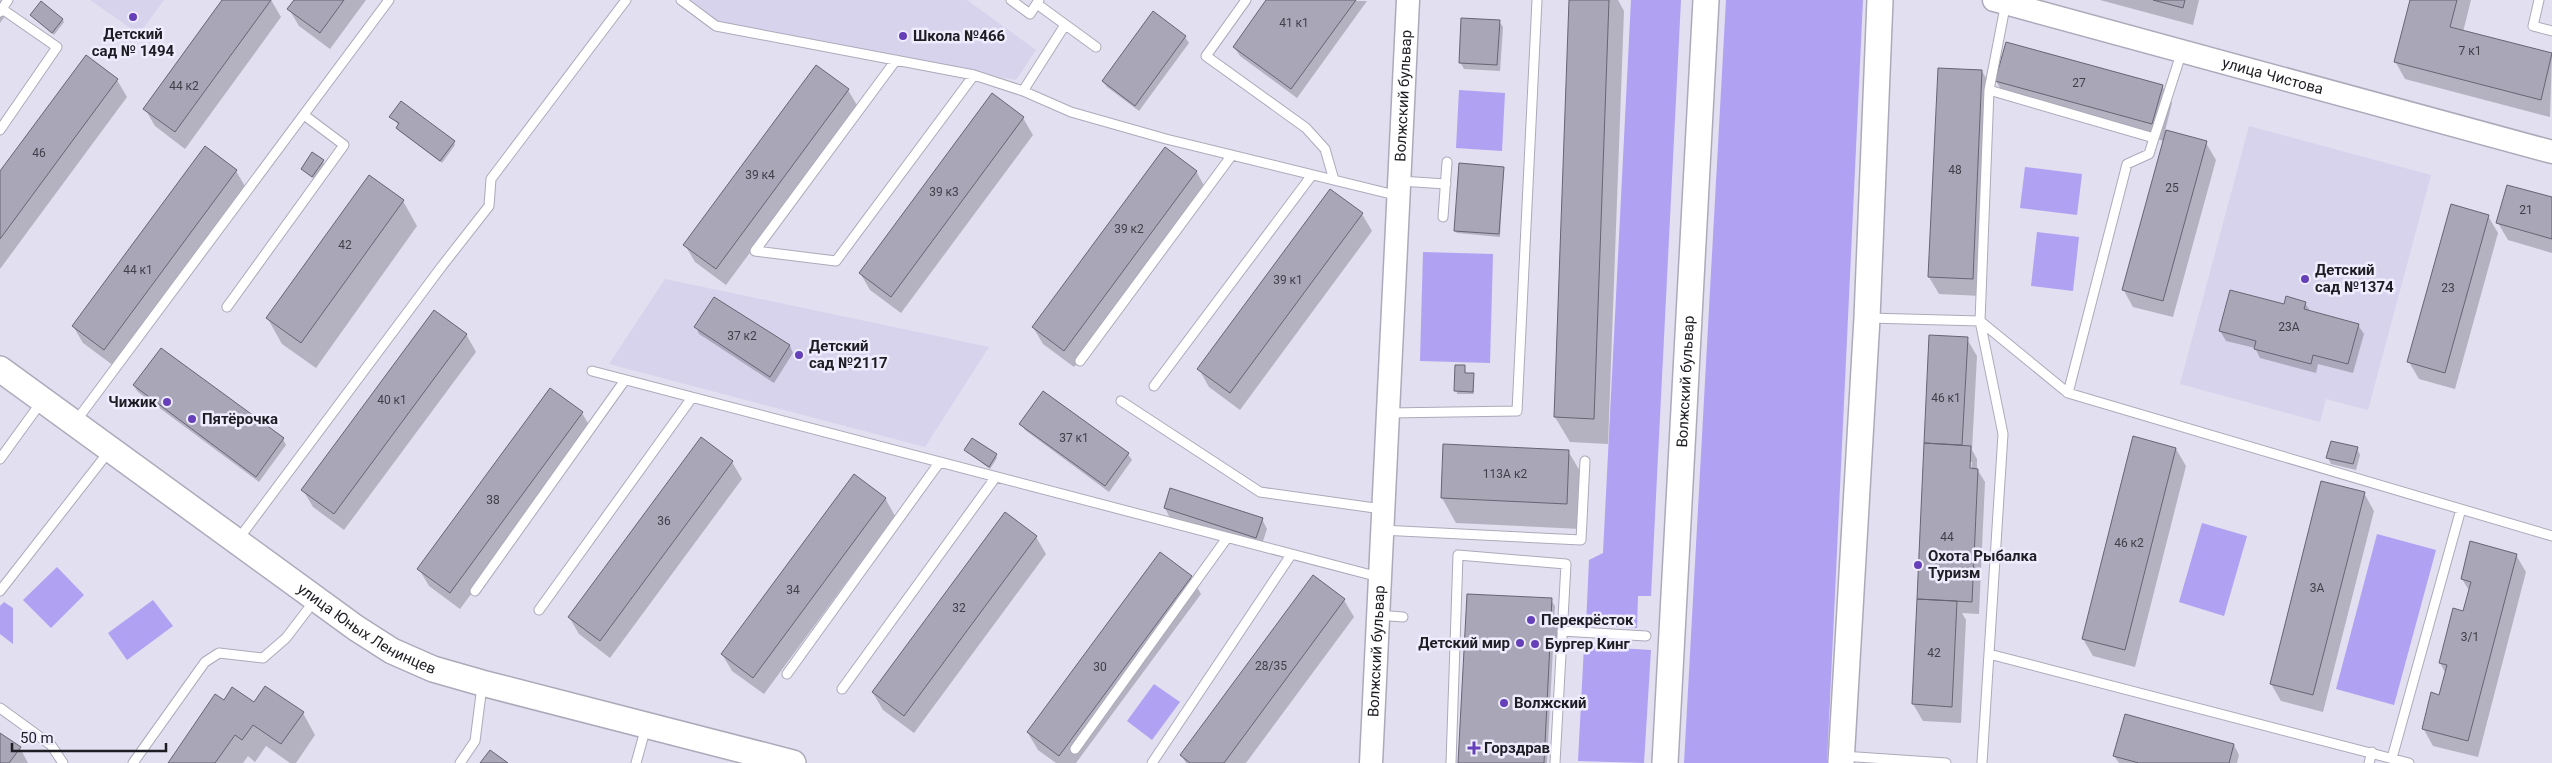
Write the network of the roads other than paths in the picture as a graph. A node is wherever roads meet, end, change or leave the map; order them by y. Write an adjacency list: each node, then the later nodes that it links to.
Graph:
1 (8, 0): 14 (lane)
2 (389, 0): 23 (lane)
3 (626, 0): 57 (lane)
4 (681, 0): 19 (lane)
5 (1011, 0): 13 (lane)
6 (1246, 0): 30 (lane)
7 (1408, 0): 32 (street, Волжский бульвар)
8 (1537, 0): 46 (lane)
9 (1706, 0): 87 (main road, Волжский бульвар)
10 (1880, 0): 35 (main road)
11 (2539, 0): 16 (lane)
12 (2002, 1): 18 (street, улица Чистова); 21 (lane)
13 (1038, 2): 15 (lane)
14 (1, 11): 24 (lane)
15 (1066, 25): 17 (lane); 22 (lane)
16 (2552, 31)
17 (1096, 47)
18 (2182, 51): 25 (lane); 26 (street, улица Чистова)
19 (896, 60): 20 (lane); 20 (lane)
20 (974, 74): 22 (lane)
21 (1989, 90): 25 (lane); 36 (lane)
22 (1023, 91): 27 (lane)
23 (304, 115): 34 (lane); 47 (lane)
24 (0, 130)
25 (2154, 138): 42 (lane)
26 (2552, 152)
27 (1232, 155): 29 (lane); 37 (lane)
28 (1447, 162): 31 (lane)
29 (1312, 175): 30 (lane); 41 (lane)
30 (1334, 180): 32 (lane)
31 (1446, 184): 32 (lane); 33 (lane)
32 (1399, 188): 46 (street, Волжский бульвар)
33 (1443, 217)
34 (227, 307)
35 (1868, 318): 36 (lane); 77 (main road)
36 (1980, 322): 42 (lane); 68 (lane)
37 (1080, 361)
38 (0, 369): 44 (main road, улица Юных Ленинцев)
39 (592, 371): 40 (lane)
40 (625, 380): 43 (lane); 61 (lane)
41 (1154, 386)
42 (2068, 393): 53 (lane)
43 (691, 399): 51 (lane); 63 (lane)
44 (42, 400): 47 (main road, улица Юных Ленинцев); 49 (lane)
45 (1121, 401): 54 (lane)
46 (1387, 414): 54 (street, Волжский бульвар)
47 (74, 424): 48 (main road, улица Юных Ленинцев)
48 (110, 450): 57 (main road, улица Юных Ленинцев); 60 (lane)
49 (0, 459)
50 (1586, 461): 54 (lane)
51 (939, 463): 52 (lane); 69 (lane)
52 (994, 478): 56 (lane); 71 (lane)
53 (2462, 509): 55 (lane); 76 (lane)
54 (1382, 520): 59 (street, Волжский бульвар)
55 (2552, 536)
56 (1227, 538): 58 (lane); 74 (lane)
57 (237, 541): 62 (main road, улица Юных Ленинцев)
58 (1291, 555): 59 (lane); 83 (lane)
59 (1379, 577): 64 (street, Волжский бульвар)
60 (0, 591)
61 (475, 591)
62 (315, 600): 70 (main road, улица Юных Ленинцев); 79 (lane)
63 (539, 610)
64 (1377, 615): 65 (lane); 84 (street, Волжский бульвар)
65 (1402, 617)
66 (1562, 631): 67 (lane); 85 (lane); 86 (lane)
67 (1646, 636)
68 (1988, 654): 75 (lane); 89 (lane)
69 (787, 674)
70 (482, 683): 73 (main road, улица Юных Ленинцев); 80 (lane)
71 (842, 689)
72 (0, 708): 78 (lane)
73 (646, 725): 81 (lane); 82 (main road, улица Юных Ленинцев)
74 (1075, 749)
75 (2372, 752): 76 (lane); 90 (lane)
76 (2392, 758): 91 (lane)
77 (1842, 759): 88 (lane)
78 (63, 763)
79 (133, 763)
80 (460, 763)
81 (636, 763)
82 (793, 763)
83 (1152, 763)
84 (1371, 763)
85 (1451, 763)
86 (1555, 763)
87 (1665, 763)
88 (1946, 763)
89 (1982, 763)
90 (2369, 763)
91 (2409, 763)

